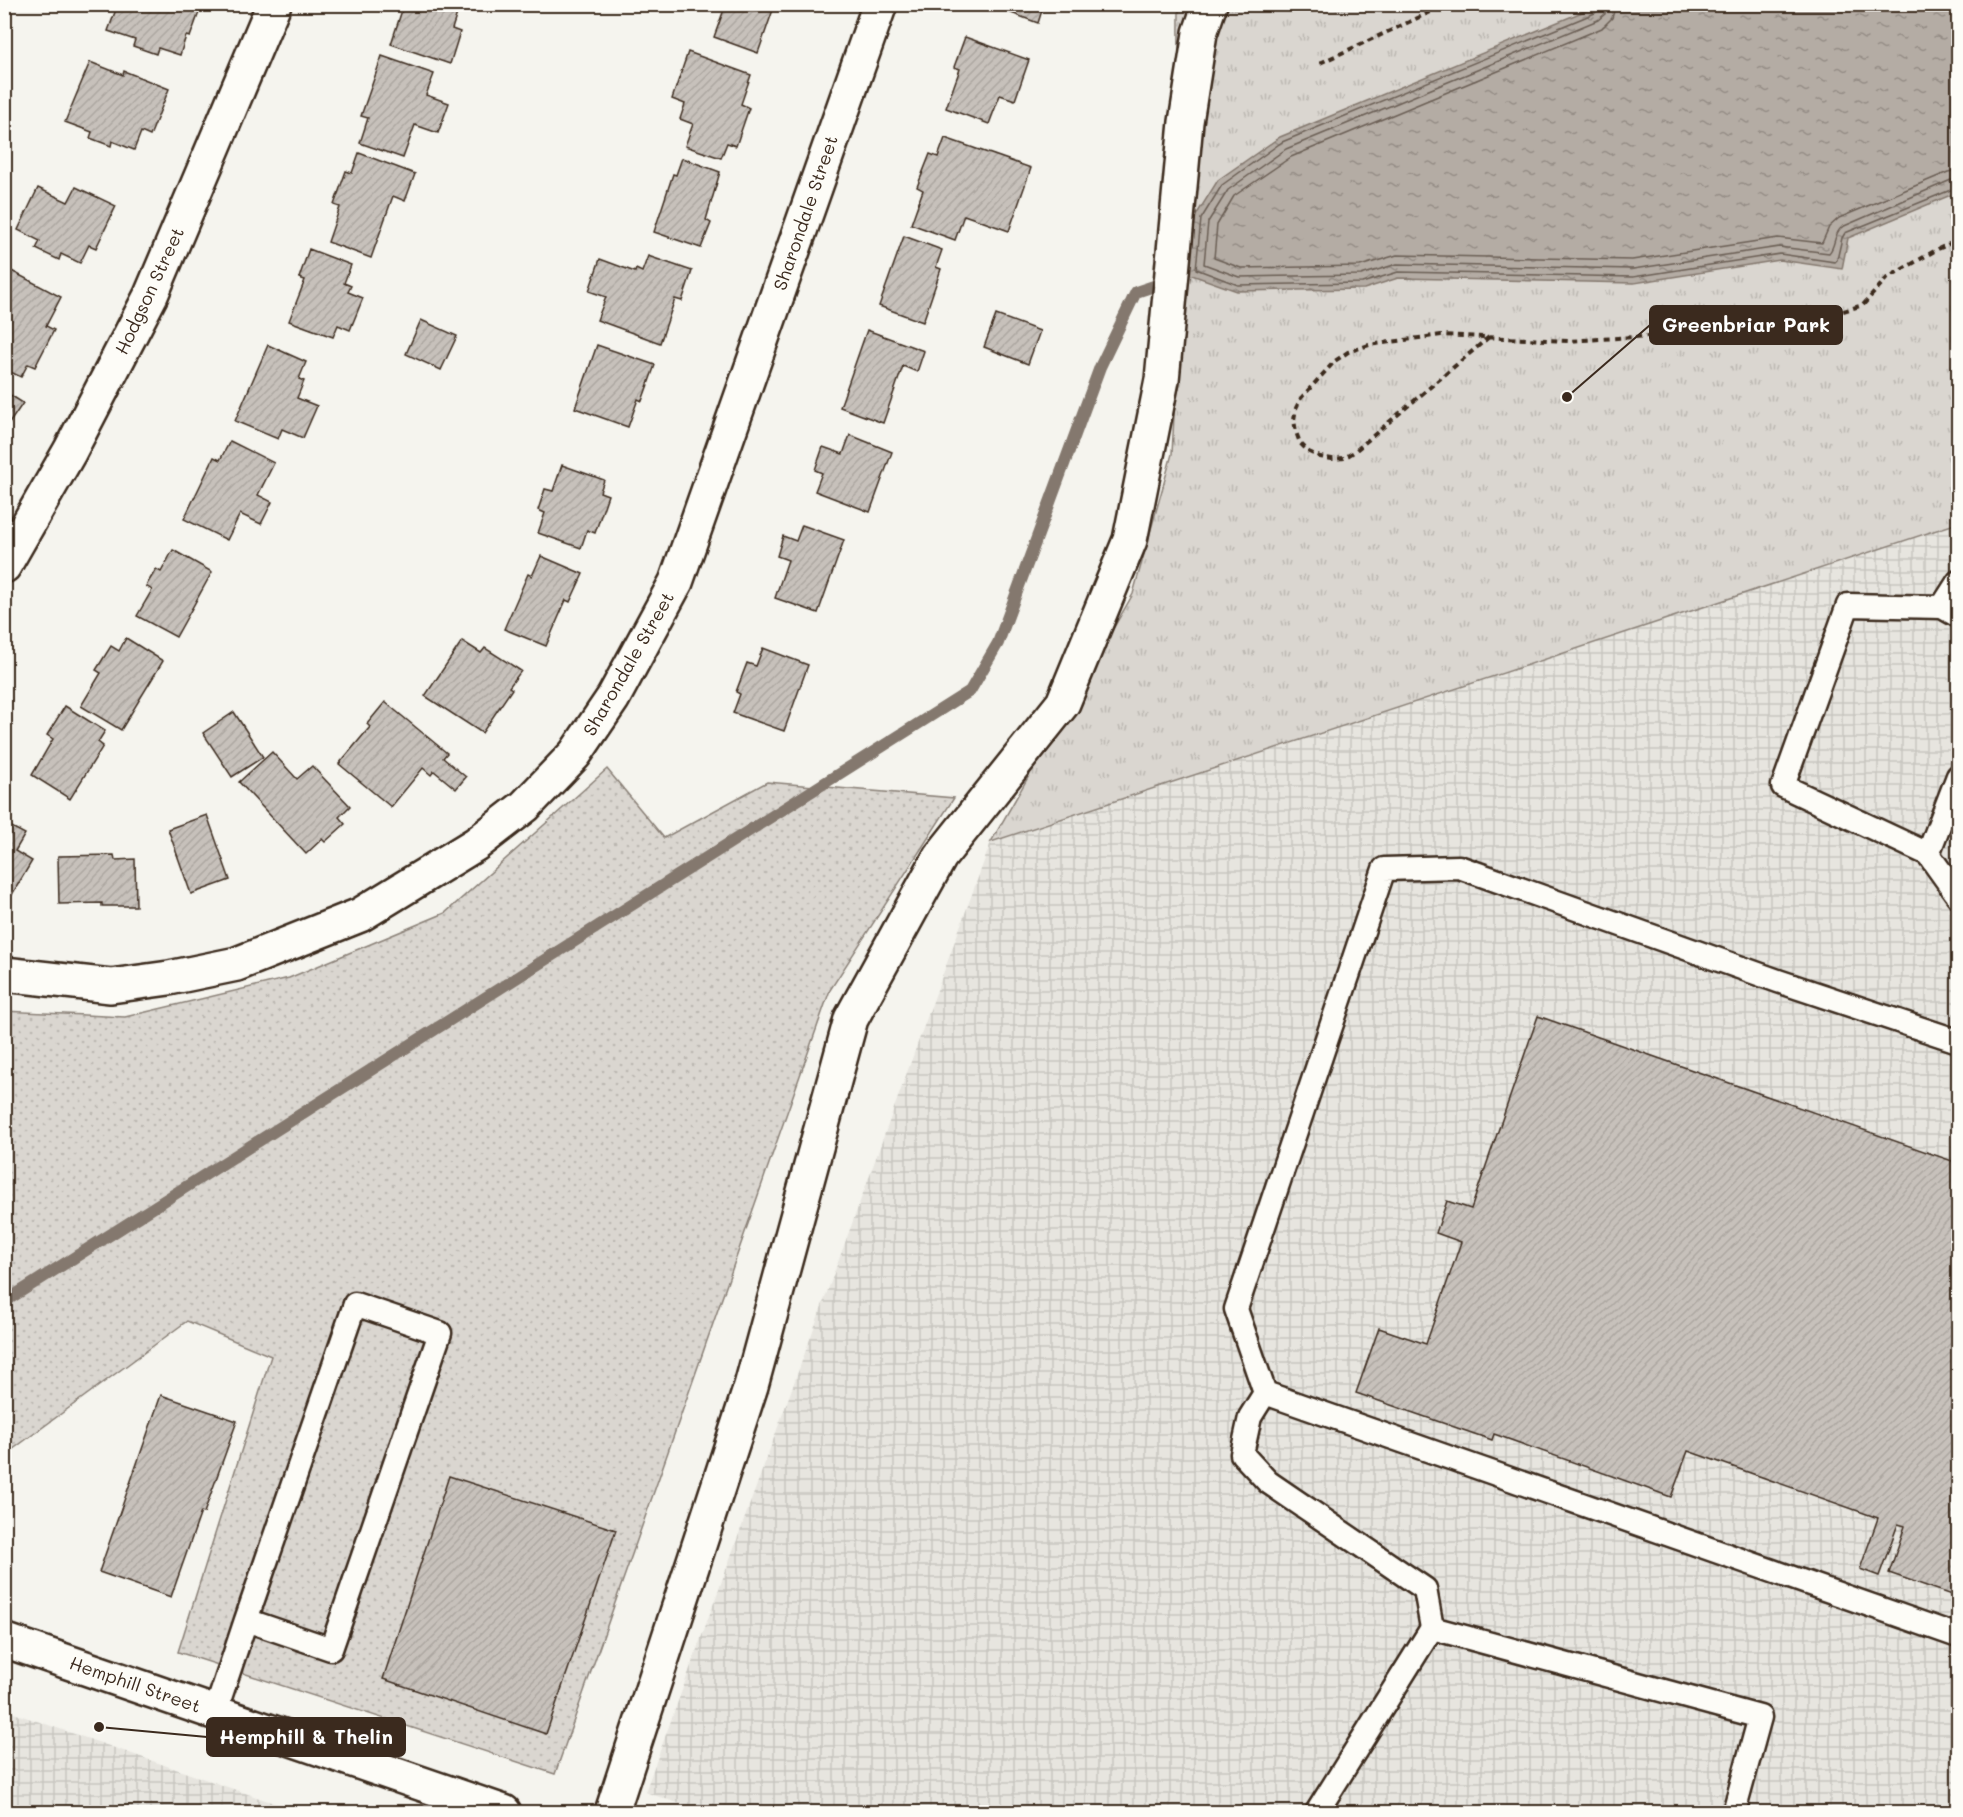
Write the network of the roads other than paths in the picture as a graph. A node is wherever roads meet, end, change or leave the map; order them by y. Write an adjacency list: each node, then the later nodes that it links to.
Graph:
1 (274, 4): 4 (street, Hodgson Street)
2 (880, 4): 10 (street, Sharondale Street)
3 (1210, 4): 19 (street)
4 (4, 566)
5 (1959, 582): 6 (lane)
6 (1950, 611): 8 (lane)
7 (1959, 776): 8 (lane)
8 (1928, 854): 9 (lane)
9 (1959, 896)
10 (4, 974)
11 (1959, 1041): 12 (lane)
12 (1265, 1393): 14 (lane); 15 (lane)
13 (246, 1620): 13 (lane); 17 (lane)
14 (1432, 1628): 20 (lane); 21 (lane)
15 (1959, 1636)
16 (4, 1641): 17 (street, Hemphill Street)
17 (215, 1713): 18 (street, Hemphill Street)
18 (491, 1810)
19 (612, 1812)
20 (1317, 1812)
21 (1734, 1812)

